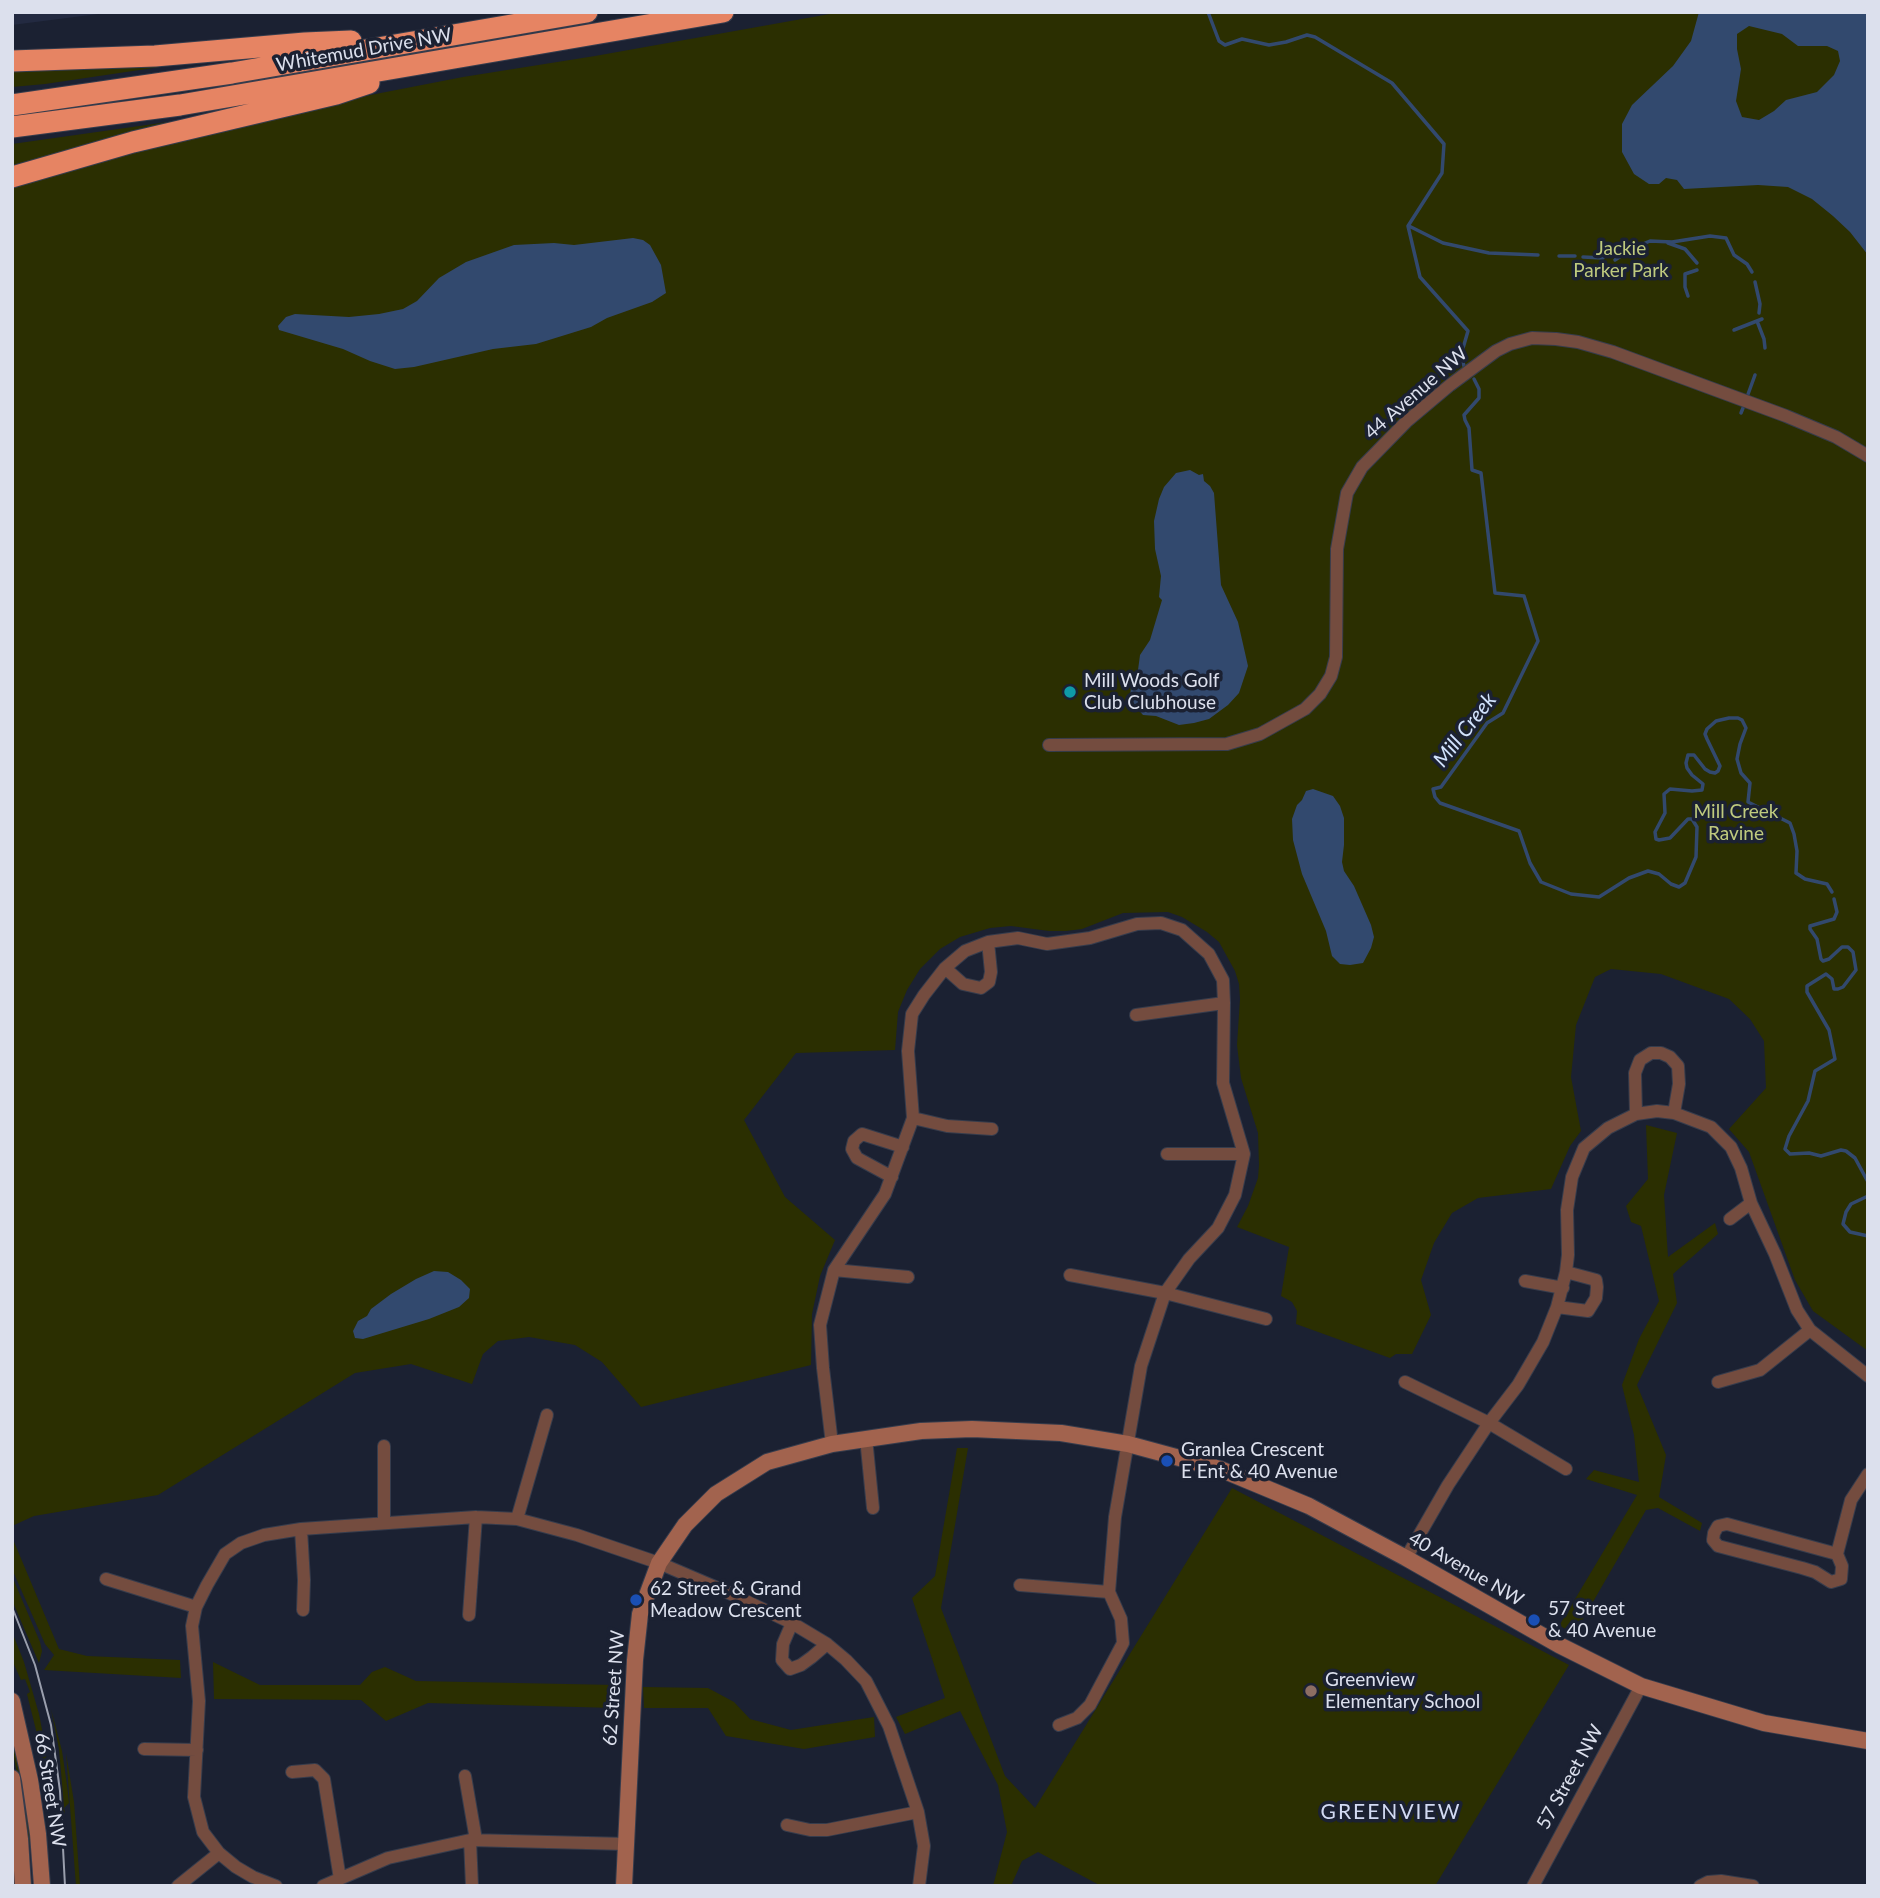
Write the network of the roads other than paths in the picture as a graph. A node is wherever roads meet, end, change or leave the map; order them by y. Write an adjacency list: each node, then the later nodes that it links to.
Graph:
1 (587, 12): 3 (highway, Whitemud Drive NW)
2 (723, 12): 5 (highway, Whitemud Drive NW)
3 (430, 39): 4 (highway); 6 (highway, Whitemud Drive NW)
4 (12, 61)
5 (434, 61): 7 (highway, Whitemud Drive NW); 8 (highway)
6 (12, 105)
7 (12, 127)
8 (12, 177)
9 (1868, 456): 10 (street, 44 Avenue NW)
10 (1049, 745)
11 (988, 942): 12 (street); 12 (street); 13 (street)
12 (945, 968): 17 (street)
13 (1224, 1003): 14 (street); 21 (street)
14 (1136, 1015)
15 (1674, 1113): 16 (street); 16 (street); 23 (street)
16 (1636, 1114): 26 (street)
17 (913, 1118): 18 (street); 19 (street)
18 (992, 1129)
19 (903, 1147): 22 (street); 22 (street)
20 (1167, 1154): 21 (street)
21 (1244, 1154): 31 (street)
22 (892, 1177): 25 (street)
23 (1751, 1203): 24 (street); 34 (street)
24 (1730, 1219)
25 (834, 1270): 28 (street); 41 (street)
26 (1566, 1272): 30 (street); 32 (street)
27 (1070, 1275): 31 (street)
28 (908, 1277)
29 (1525, 1281): 30 (street)
30 (1563, 1288): 32 (street)
31 (1165, 1293): 33 (street); 42 (street)
32 (1557, 1307): 39 (street)
33 (1266, 1319)
34 (1810, 1330): 35 (street); 37 (street)
35 (1868, 1376)
36 (1405, 1382): 39 (street)
37 (1718, 1382)
38 (547, 1415): 49 (street)
39 (1489, 1423): 45 (street); 53 (street)
40 (866, 1438): 41 (street, 40 Avenue NW); 42 (street, 40 Avenue NW); 47 (street)
41 (832, 1444): 44 (street, 40 Avenue NW)
42 (1128, 1444): 53 (street, 40 Avenue NW); 57 (street)
43 (384, 1446): 50 (street)
44 (767, 1462): 54 (street, 62 Street NW)
45 (1566, 1469)
46 (1868, 1474): 52 (street)
47 (873, 1508)
48 (476, 1517): 49 (street); 50 (street); 60 (street)
49 (517, 1519): 54 (street)
50 (384, 1522): 51 (street)
51 (301, 1529): 58 (street); 59 (street)
52 (1838, 1554): 52 (street)
53 (1406, 1558): 63 (street, 40 Avenue NW)
54 (659, 1563): 61 (street); 75 (street, 62 Street NW)
55 (106, 1578): 58 (street)
56 (1020, 1585): 57 (street)
57 (1109, 1591): 65 (street)
58 (196, 1607): 68 (street)
59 (303, 1610)
60 (469, 1615)
61 (792, 1623): 62 (street); 62 (street)
62 (827, 1644): 72 (street)
63 (1642, 1686): 66 (street, 40 Avenue NW); 86 (street, 57 Street NW)
64 (12, 1701): 79 (street, 66 Street NW)
65 (1059, 1726)
66 (1868, 1741)
67 (144, 1749): 68 (street)
68 (197, 1750): 76 (street)
69 (292, 1772): 77 (street)
70 (465, 1776): 74 (street)
71 (12, 1778): 78 (street, 66 Street NW)
72 (918, 1812): 73 (street); 85 (street)
73 (787, 1825)
74 (473, 1840): 75 (street); 77 (street); 83 (street)
75 (626, 1844): 84 (street, 62 Street NW)
76 (219, 1853): 80 (street); 81 (street)
77 (340, 1879): 82 (street)
78 (23, 1886)
79 (42, 1886)
80 (178, 1886)
81 (276, 1886)
82 (323, 1886)
83 (472, 1886)
84 (624, 1886)
85 (919, 1886)
86 (1532, 1886)
87 (1700, 1886): 88 (street)
88 (1753, 1886)

